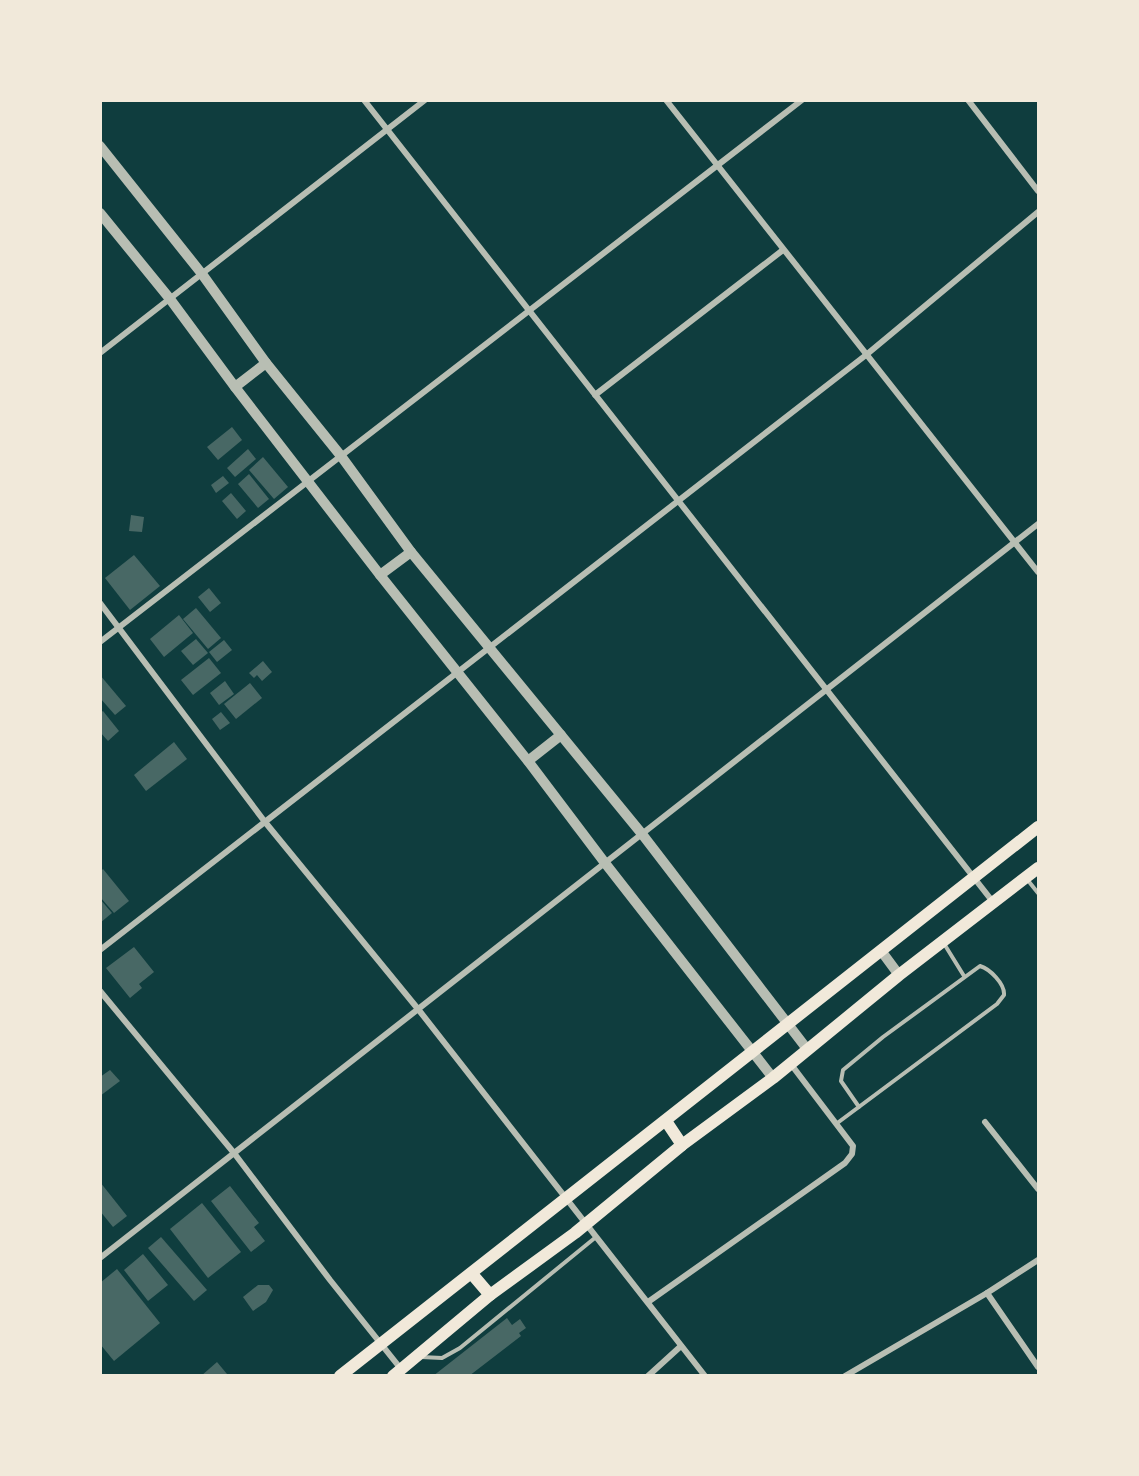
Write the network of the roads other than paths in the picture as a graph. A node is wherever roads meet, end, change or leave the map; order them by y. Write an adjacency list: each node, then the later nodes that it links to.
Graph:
1 (364, 100): 6 (street)
2 (424, 100): 6 (street)
3 (666, 100): 8 (street)
4 (802, 100): 8 (street)
5 (968, 100): 9 (street)
6 (387, 130): 13 (street); 15 (street)
7 (100, 146): 13 (street)
8 (717, 166): 12 (street); 15 (street)
9 (1038, 191)
10 (1038, 212): 17 (street)
11 (100, 213): 14 (street)
12 (783, 250): 17 (street); 20 (street)
13 (202, 274): 14 (street); 18 (street)
14 (170, 299): 16 (street); 19 (street)
15 (529, 311): 20 (street); 21 (street)
16 (100, 353)
17 (866, 355): 23 (street); 25 (street)
18 (266, 363): 19 (street); 21 (street)
19 (235, 387): 22 (street)
20 (595, 395): 23 (street)
21 (341, 456): 22 (street); 26 (street)
22 (308, 482): 28 (street); 30 (street)
23 (678, 501): 32 (street); 34 (street)
24 (1038, 524): 25 (street)
25 (1015, 542): 27 (street); 34 (street)
26 (411, 552): 28 (street); 32 (street)
27 (1038, 572)
28 (380, 575): 33 (street)
29 (100, 603): 30 (street)
30 (120, 627): 31 (street); 37 (street)
31 (100, 642)
32 (489, 648): 33 (street); 35 (street)
33 (457, 673): 36 (street); 37 (street)
34 (826, 690): 39 (street); 43 (street)
35 (561, 735): 36 (street); 39 (street)
36 (528, 761): 40 (street)
37 (265, 822): 47 (street); 52 (street)
38 (1038, 827): 43 (main road)
39 (642, 834): 40 (street); 53 (street)
40 (605, 863): 52 (street); 55 (street)
41 (1038, 868): 42 (main road)
42 (1026, 878): 44 (lane); 45 (main road)
43 (974, 879): 45 (street); 48 (main road)
44 (1038, 893)
45 (993, 902): 46 (main road)
46 (943, 942): 49 (main road); 50 (lane)
47 (100, 950)
48 (882, 952): 49 (street); 53 (main road)
49 (899, 975): 54 (main road)
50 (964, 976): 58 (lane); 58 (lane)
51 (100, 991): 63 (street)
52 (418, 1009): 63 (street); 65 (street)
53 (788, 1025): 54 (street); 55 (main road)
54 (807, 1049): 56 (main road)
55 (754, 1052): 57 (street); 59 (main road)
56 (790, 1063): 57 (main road); 61 (street)
57 (773, 1078): 62 (main road)
58 (859, 1107): 61 (lane)
59 (666, 1121): 62 (main road); 65 (main road)
60 (984, 1122): 64 (street)
61 (836, 1124): 73 (street)
62 (682, 1145): 66 (main road)
63 (234, 1153): 68 (street); 74 (street)
64 (1038, 1190)
65 (567, 1198): 66 (street); 70 (main road)
66 (586, 1223): 67 (street); 72 (main road)
67 (596, 1237): 73 (street); 76 (lane)
68 (100, 1258)
69 (1038, 1260): 71 (street)
70 (472, 1274): 72 (main road); 74 (main road)
71 (987, 1293): 77 (street); 82 (street)
72 (490, 1295): 76 (main road)
73 (648, 1302): 75 (street)
74 (382, 1344): 78 (street); 79 (main road)
75 (681, 1346): 80 (street); 81 (street)
76 (417, 1356): 78 (main road)
77 (1038, 1367)
78 (397, 1372)
79 (340, 1376)
80 (648, 1376)
81 (705, 1376)
82 (845, 1376)

